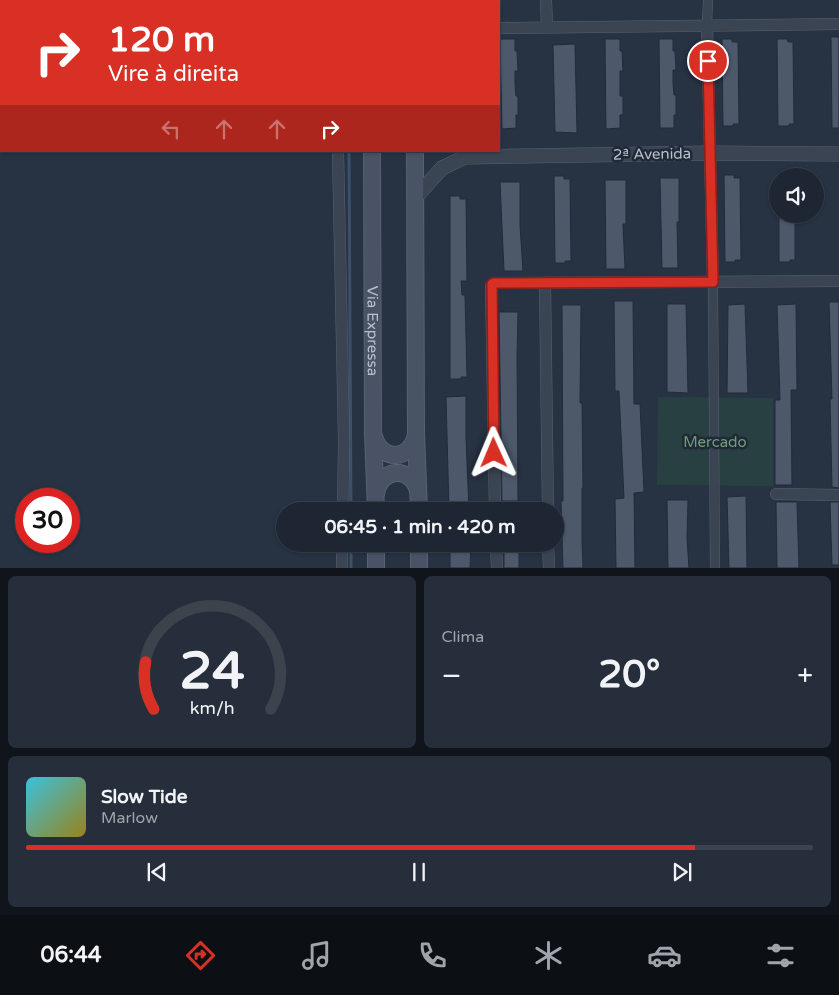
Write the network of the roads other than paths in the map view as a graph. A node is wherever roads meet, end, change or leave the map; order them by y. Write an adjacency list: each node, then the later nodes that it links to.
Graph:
1 (546, 0): 5 (street)
2 (708, 0): 4 (street)
3 (839, 24): 4 (street)
4 (708, 25): 5 (street); 10 (street)
5 (547, 27): 6 (street)
6 (500, 28)
7 (338, 152): 21 (street)
8 (372, 152): 18 (main road, Via Expressa)
9 (415, 152): 13 (main road)
10 (711, 153): 11 (street, 2ª Avenida); 12 (street, 2ª Avenida); 15 (street)
11 (459, 154): 13 (street)
12 (839, 154)
13 (415, 198): 17 (main road)
14 (839, 281): 15 (street)
15 (713, 282): 16 (street); 38 (street)
16 (545, 283): 26 (street); 27 (street)
17 (416, 433): 18 (main road); 24 (main road)
18 (373, 434): 22 (main road, Via Expressa)
19 (776, 494): 20 (street)
20 (839, 495)
21 (342, 502)
22 (376, 502)
23 (376, 502): 25 (main road)
24 (419, 502)
25 (419, 502)
26 (495, 502)
27 (548, 502)
28 (342, 552): 33 (street)
29 (376, 552): 34 (main road)
30 (419, 552): 35 (main road)
31 (496, 552): 36 (street)
32 (548, 552): 37 (street)
33 (342, 568)
34 (376, 568)
35 (419, 568)
36 (496, 568)
37 (548, 568)
38 (715, 568)

